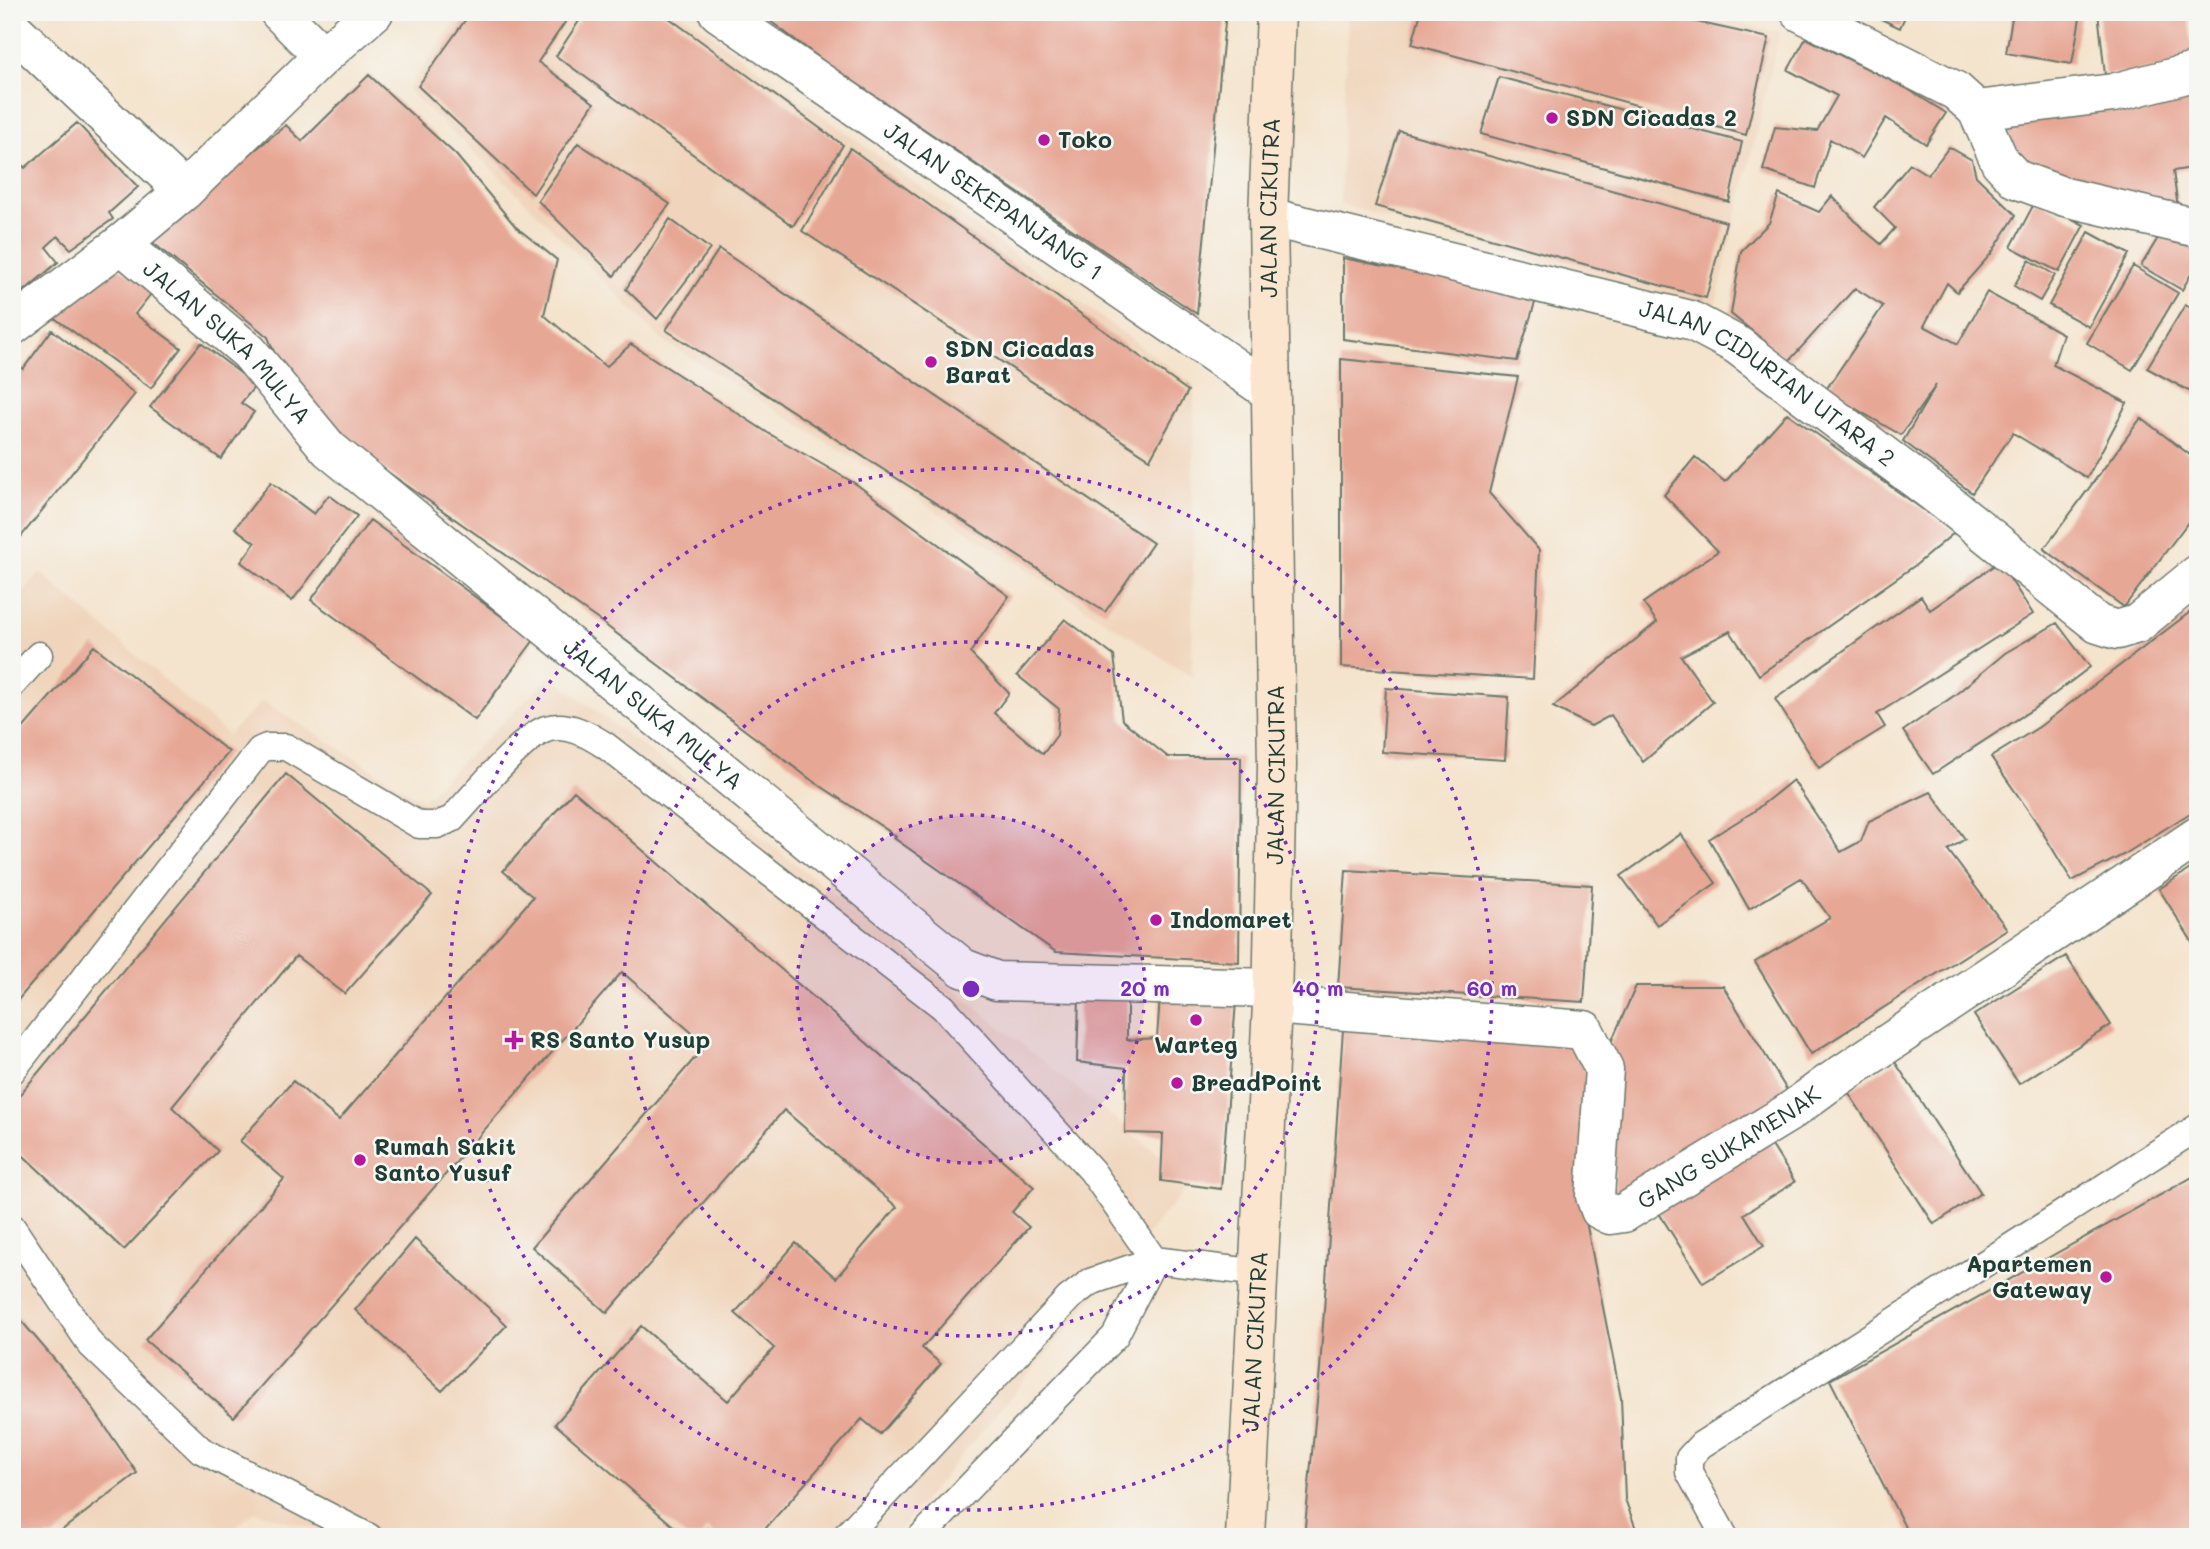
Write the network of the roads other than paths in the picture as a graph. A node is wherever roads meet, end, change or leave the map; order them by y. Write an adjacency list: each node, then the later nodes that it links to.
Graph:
1 (279, 12): 7 (street)
2 (374, 12): 7 (street)
3 (718, 12): 15 (street, JALAN SEKEPANJANG 1)
4 (1276, 12): 11 (main road, JALAN CIKUTRA)
5 (1800, 12): 9 (street)
6 (12, 27): 10 (street)
7 (323, 57): 10 (street)
8 (2198, 71): 9 (street)
9 (1977, 110): 12 (street)
10 (184, 191): 13 (street)
11 (1268, 217): 15 (main road, JALAN CIKUTRA); 16 (street, JALAN CIDURIAN UTARA 2)
12 (2198, 228)
13 (121, 244): 14 (street); 20 (street, JALAN SUKA MULYA)
14 (12, 326)
15 (1269, 391): 20 (main road, JALAN CIKUTRA)
16 (2198, 574)
17 (38, 654): 18 (lane)
18 (12, 685)
19 (2198, 836): 20 (street, GANG SUKAMENAK)
20 (1272, 996): 25 (main road, JALAN CIKUTRA)
21 (12, 1071): 24 (lane)
22 (2198, 1127): 30 (lane)
23 (12, 1227): 26 (lane)
24 (1154, 1260): 25 (lane); 27 (lane); 28 (lane)
25 (1260, 1273): 29 (main road, JALAN CIKUTRA)
26 (369, 1537)
27 (845, 1537)
28 (921, 1537)
29 (1245, 1537)
30 (1724, 1537)

